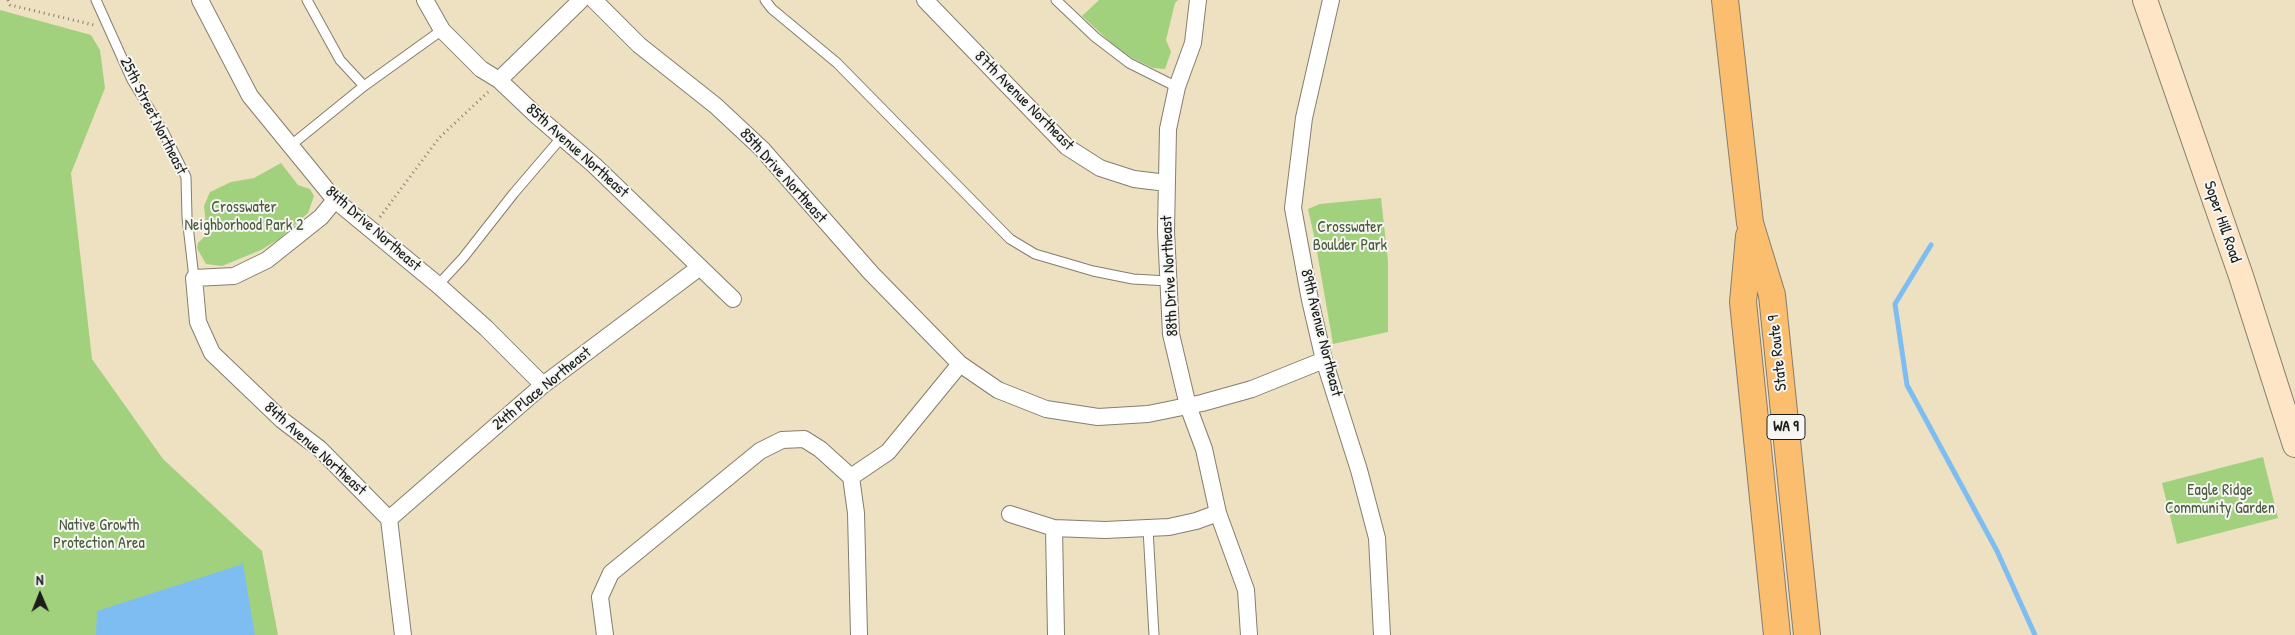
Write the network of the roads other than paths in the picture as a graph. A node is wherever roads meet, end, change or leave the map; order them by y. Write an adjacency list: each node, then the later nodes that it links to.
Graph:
1 (96, 0): 24 (lane, 25th Street Northeast)
2 (200, 0): 19 (street, 84th Drive Northeast)
3 (307, 0): 16 (lane)
4 (425, 0): 14 (street, 85th Avenue Northeast)
5 (581, 0): 15 (street)
6 (594, 0): 29 (street, 85th Drive Northeast)
7 (765, 0): 25 (lane)
8 (925, 0): 20 (street, 87th Avenue Northeast)
9 (1056, 0): 17 (lane)
10 (1198, 0): 17 (street, 88th Drive Northeast)
11 (1331, 0): 28 (street, 89th Avenue Northeast)
12 (1725, 0): 22 (main road, State Route 9 / WA 9)
13 (2145, 0): 32 (street, Soper Hill Road)
14 (442, 30): 15 (street, 85th Avenue Northeast); 16 (lane)
15 (499, 80): 18 (street, 85th Avenue Northeast)
16 (364, 86): 19 (lane)
17 (1177, 87): 20 (street, 88th Drive Northeast)
18 (562, 137): 23 (street, 85th Avenue Northeast); 26 (lane)
19 (290, 146): 21 (street, 84th Drive Northeast)
20 (1167, 183): 25 (street, 88th Drive Northeast)
21 (335, 200): 24 (street); 26 (street, 84th Drive Northeast)
22 (1750, 223): 46 (main road, State Route 9 / WA 9); 47 (main road, State Route 9 / WA 9)
23 (700, 267): 27 (street, 85th Avenue Northeast); 30 (street, 24th Place Northeast)
24 (194, 278): 36 (street, 84th Avenue Northeast)
25 (1168, 281): 31 (street, 88th Drive Northeast)
26 (438, 285): 30 (street, 84th Drive Northeast)
27 (733, 298)
28 (1324, 360): 31 (street); 45 (street, 89th Avenue Northeast)
29 (960, 364): 31 (street, 85th Drive Northeast); 33 (street)
30 (543, 385): 36 (street, 24th Place Northeast)
31 (1188, 406): 34 (street, 88th Drive Northeast)
32 (2295, 446)
33 (851, 477): 40 (street); 41 (street)
34 (1218, 513): 38 (street); 44 (street, 88th Drive Northeast)
35 (1010, 514): 37 (street)
36 (389, 519): 39 (street)
37 (1054, 528): 38 (street); 42 (street)
38 (1148, 529): 43 (lane)
39 (403, 635)
40 (605, 635)
41 (859, 635)
42 (1056, 635)
43 (1154, 635)
44 (1249, 635)
45 (1382, 635)
46 (1777, 635)
47 (1807, 635)

